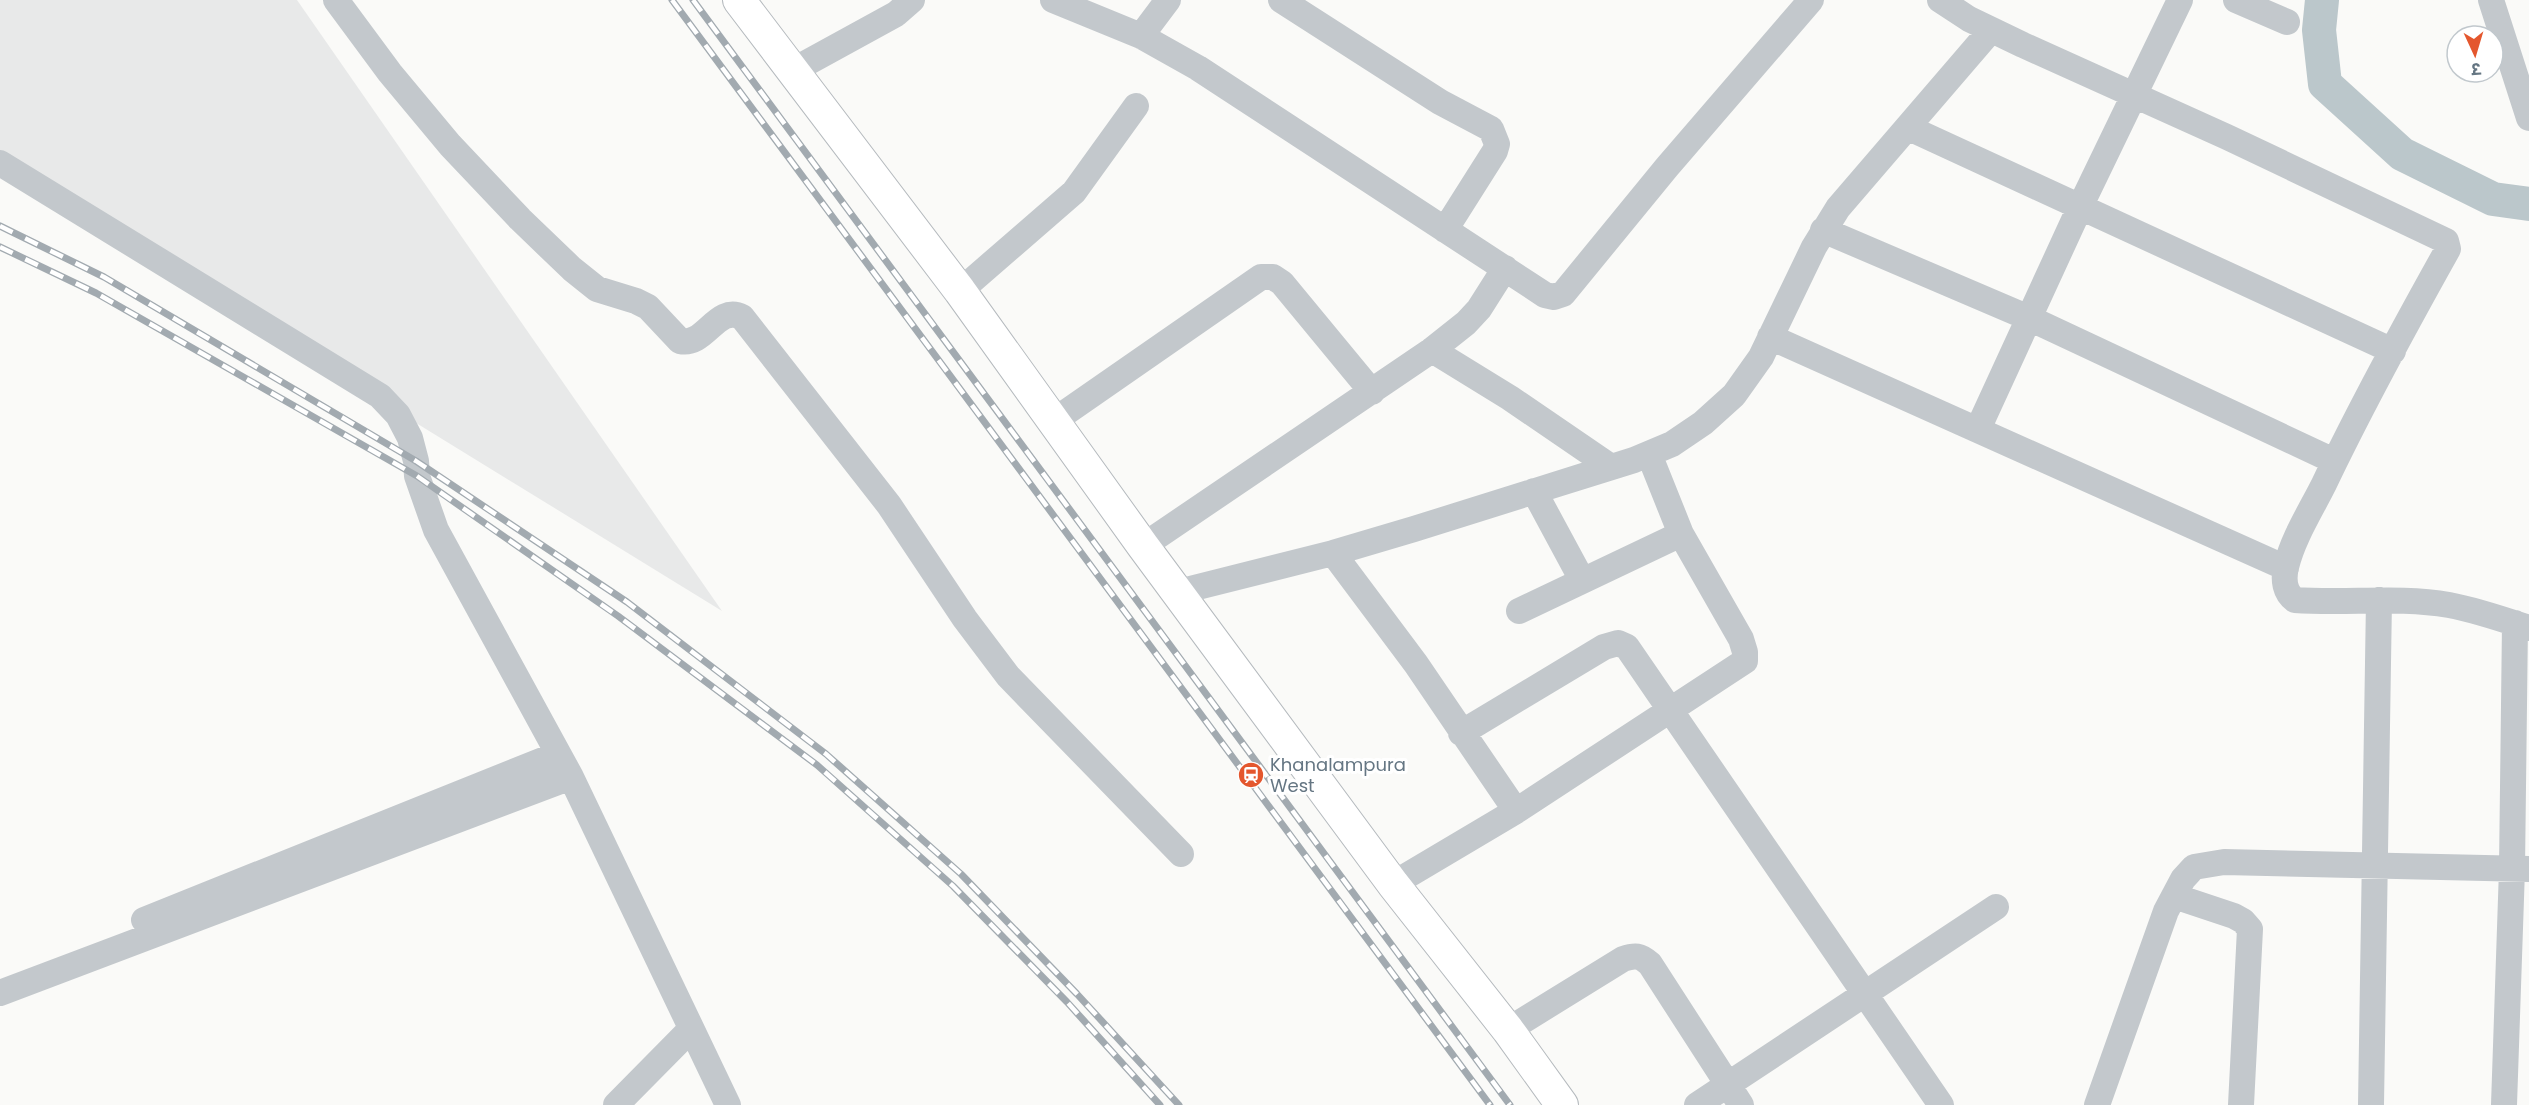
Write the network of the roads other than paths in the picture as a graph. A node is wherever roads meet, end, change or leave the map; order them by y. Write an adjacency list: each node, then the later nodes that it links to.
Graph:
1 (336, 0): 51 (street)
2 (739, 0): 15 (main road)
3 (912, 0): 15 (street)
4 (1053, 0): 14 (street)
5 (1168, 0): 14 (street)
6 (1281, 0): 22 (street)
7 (1811, 0): 24 (street)
8 (1940, 0): 13 (street)
9 (2180, 0): 16 (street)
10 (2236, 0): 12 (street)
11 (2490, 0): 18 (street)
12 (2287, 22)
13 (1991, 30): 16 (street); 19 (street)
14 (1141, 36): 22 (street)
15 (792, 71): 25 (main road)
16 (2134, 95): 21 (street); 29 (street)
17 (1136, 106): 25 (street)
18 (2528, 115)
19 (1909, 128): 21 (street); 23 (street)
20 (0, 162): 48 (street)
21 (2080, 207): 26 (street); 29 (street)
22 (1445, 230): 24 (street)
23 (1823, 230): 26 (street); 27 (street)
24 (1505, 268): 28 (street)
25 (960, 291): 31 (main road)
26 (2029, 318): 32 (street); 34 (street)
27 (1770, 337): 32 (street); 33 (street)
28 (1432, 350): 30 (street); 35 (street)
29 (2393, 351): 34 (street)
30 (1372, 392): 31 (street); 38 (street)
31 (1055, 420): 38 (main road)
32 (1978, 429): 40 (street)
33 (1649, 454): 35 (street); 37 (street)
34 (2334, 461): 40 (street)
35 (1611, 467): 36 (street)
36 (1534, 491): 39 (street); 41 (street)
37 (1681, 534): 41 (street); 46 (street)
38 (1143, 546): 42 (main road)
39 (1333, 553): 42 (street); 47 (street)
40 (2286, 568): 43 (street)
41 (1582, 580): 44 (street)
42 (1178, 592): 54 (main road)
43 (2379, 600): 45 (street); 52 (street)
44 (1519, 611)
45 (2522, 626): 53 (street)
46 (1671, 711): 47 (street); 50 (street); 59 (street)
47 (1461, 733): 50 (street)
48 (558, 754): 49 (street); 57 (street)
49 (571, 777): 58 (street); 60 (street)
50 (1516, 811): 54 (street)
51 (1181, 854)
52 (2374, 865): 53 (street); 55 (street); 70 (street)
53 (2521, 869): 71 (street)
54 (1394, 884): 61 (main road)
55 (2174, 896): 68 (street); 69 (street)
56 (1996, 907): 59 (street)
57 (0, 975)
58 (0, 993)
59 (1866, 993): 62 (street); 67 (street)
60 (692, 1029): 63 (street); 64 (street)
61 (1508, 1030): 62 (street); 65 (main road)
62 (1735, 1095): 66 (street)
63 (616, 1105)
64 (728, 1105)
65 (1562, 1105)
66 (1697, 1105)
67 (1941, 1105)
68 (2097, 1105)
69 (2241, 1105)
70 (2371, 1105)
71 (2504, 1105)

